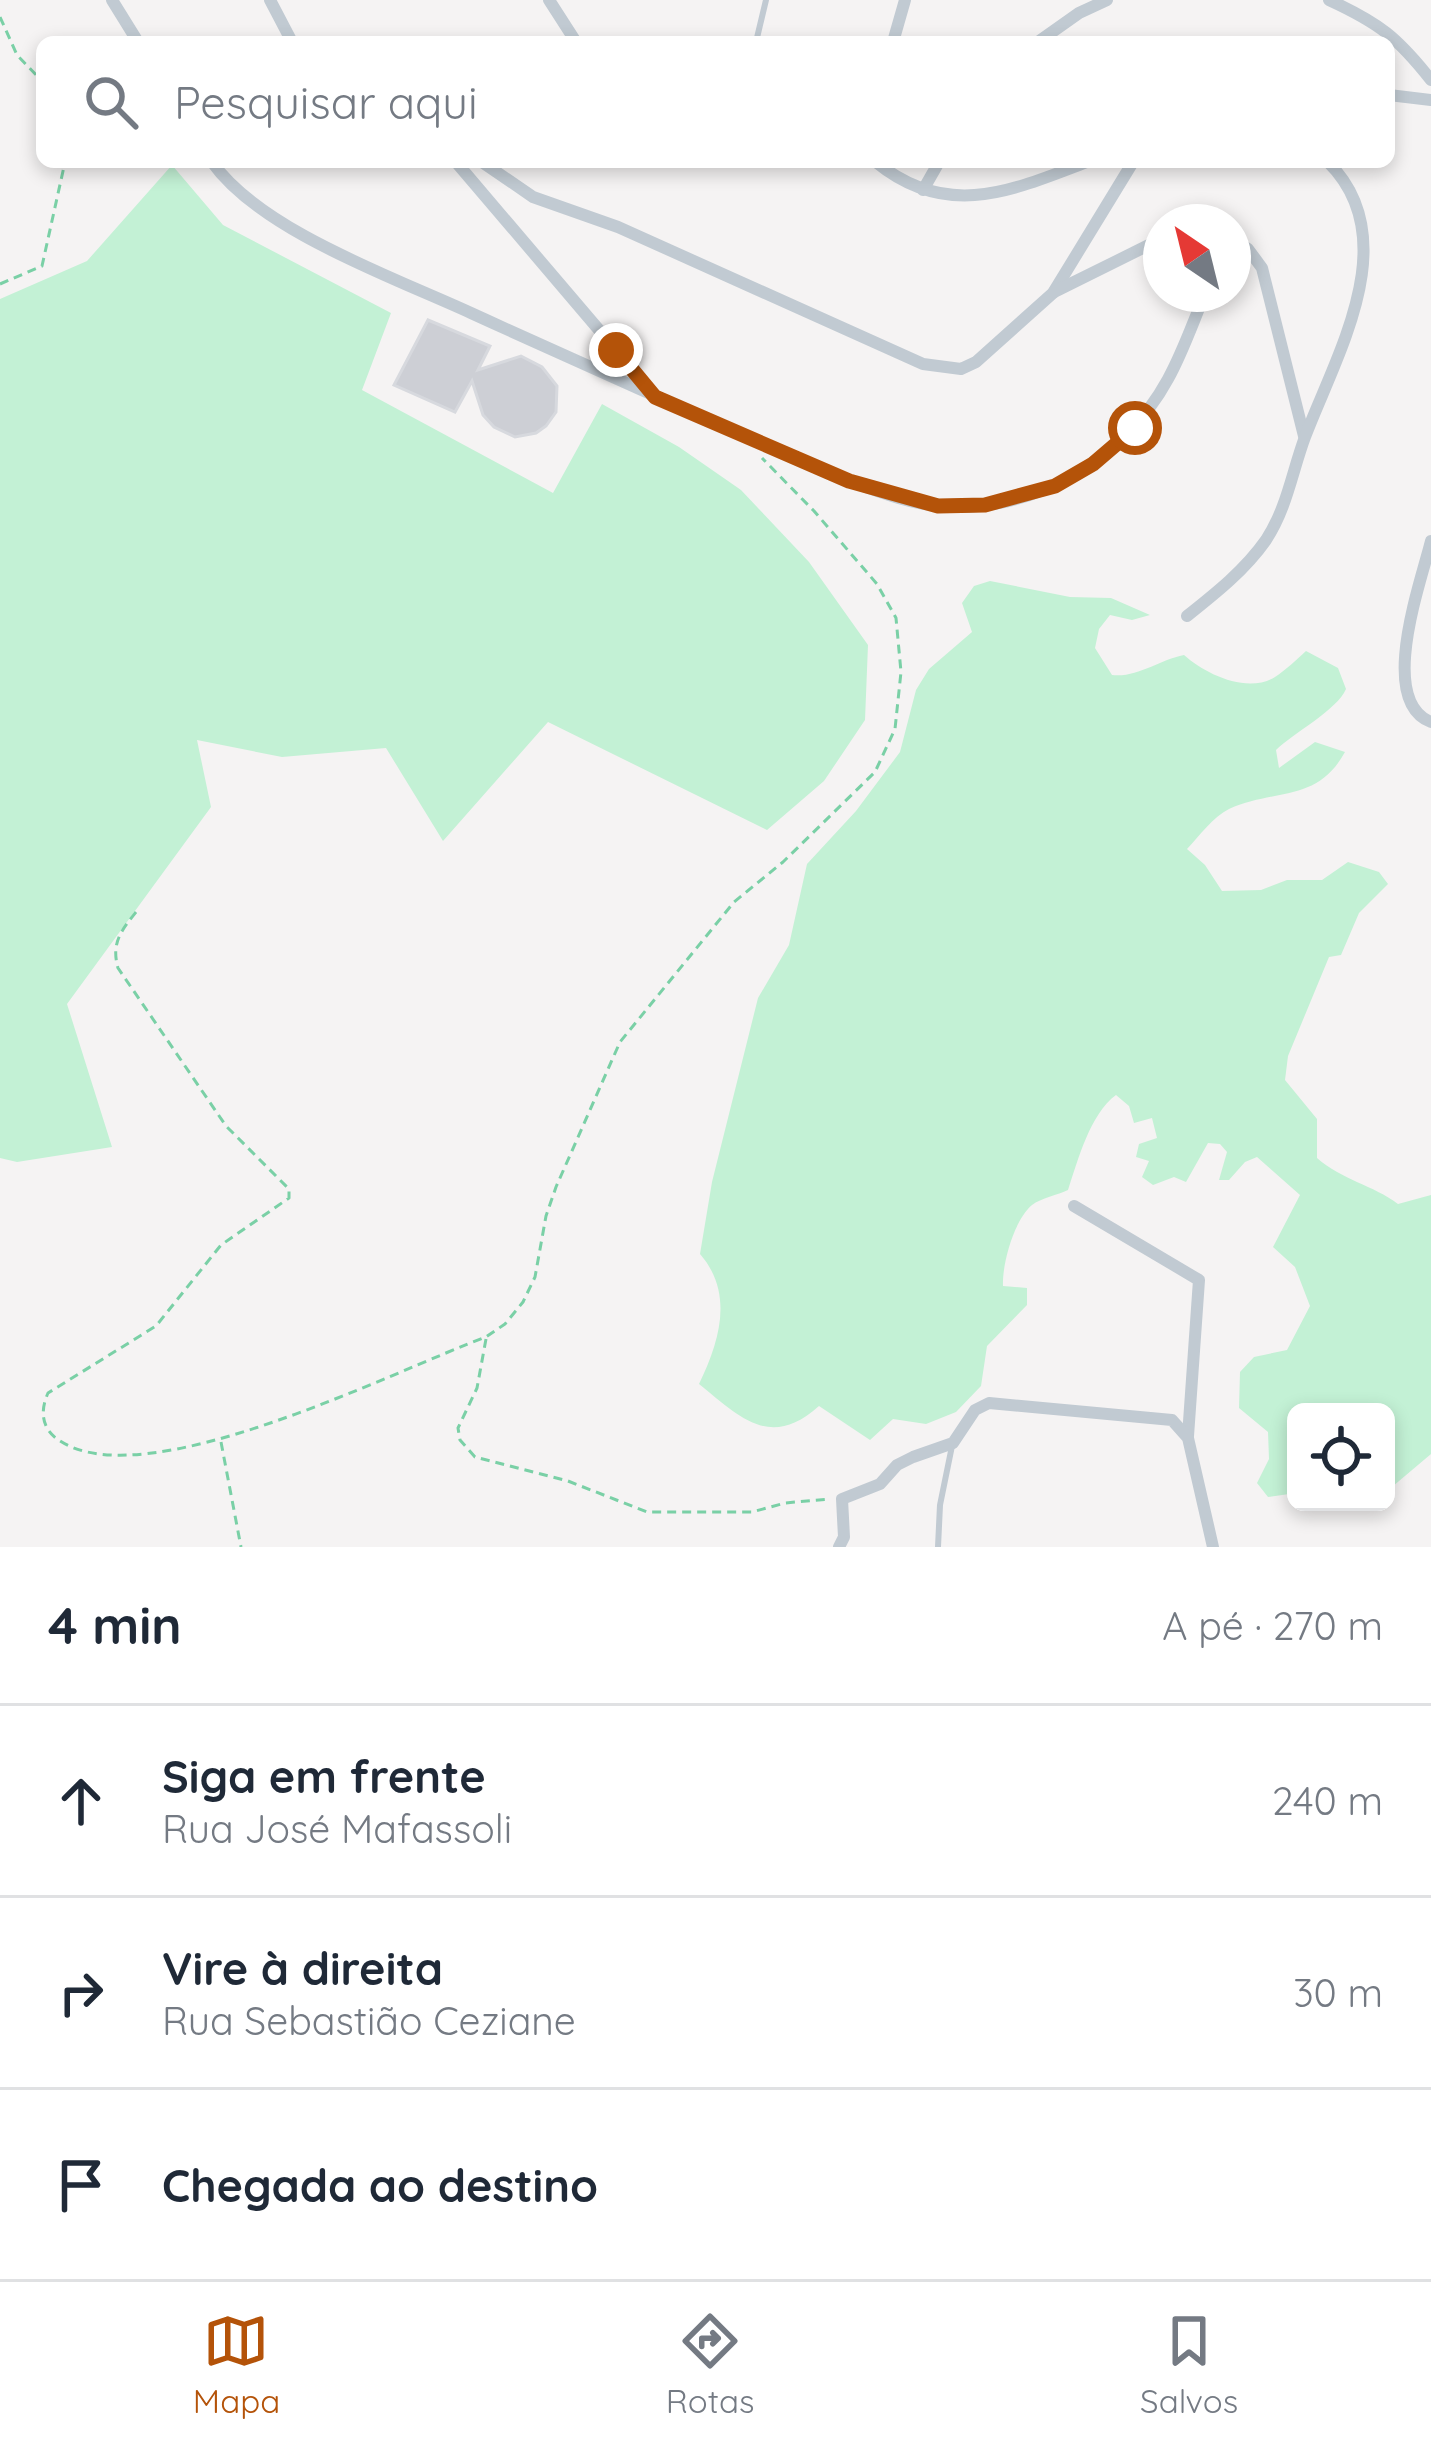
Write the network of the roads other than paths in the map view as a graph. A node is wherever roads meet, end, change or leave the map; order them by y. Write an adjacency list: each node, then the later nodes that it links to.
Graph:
1 (112, 0): 8 (street)
2 (271, 0): 9 (street)
3 (549, 0): 10 (street)
4 (766, 0): 11 (lane)
5 (905, 0): 12 (street)
6 (1107, 0): 13 (street)
7 (1329, 0): 14 (street)
8 (133, 36)
9 (289, 36)
10 (573, 36)
11 (757, 36)
12 (895, 36)
13 (1046, 36)
14 (1392, 36)
15 (1395, 39): 16 (street)
16 (1431, 80)
17 (1395, 96): 18 (street)
18 (1431, 100)
19 (216, 168): 32 (street)
20 (461, 168): 32 (street)
21 (491, 168): 30 (street)
22 (886, 168): 27 (street)
23 (936, 168): 27 (street)
24 (1070, 168): 27 (street)
25 (1129, 168): 30 (street)
26 (1332, 168): 33 (street)
27 (923, 190)
28 (1143, 248): 30 (street)
29 (1251, 253): 33 (street)
30 (1053, 293)
31 (1197, 312): 32 (street)
32 (655, 397)
33 (1304, 439): 35 (street)
34 (1431, 542): 36 (street)
35 (1187, 616)
36 (1431, 722)
37 (1073, 1206): 38 (street)
38 (1188, 1438): 39 (street); 42 (street)
39 (953, 1443): 40 (street); 41 (lane)
40 (839, 1547)
41 (938, 1547)
42 (1213, 1547)

